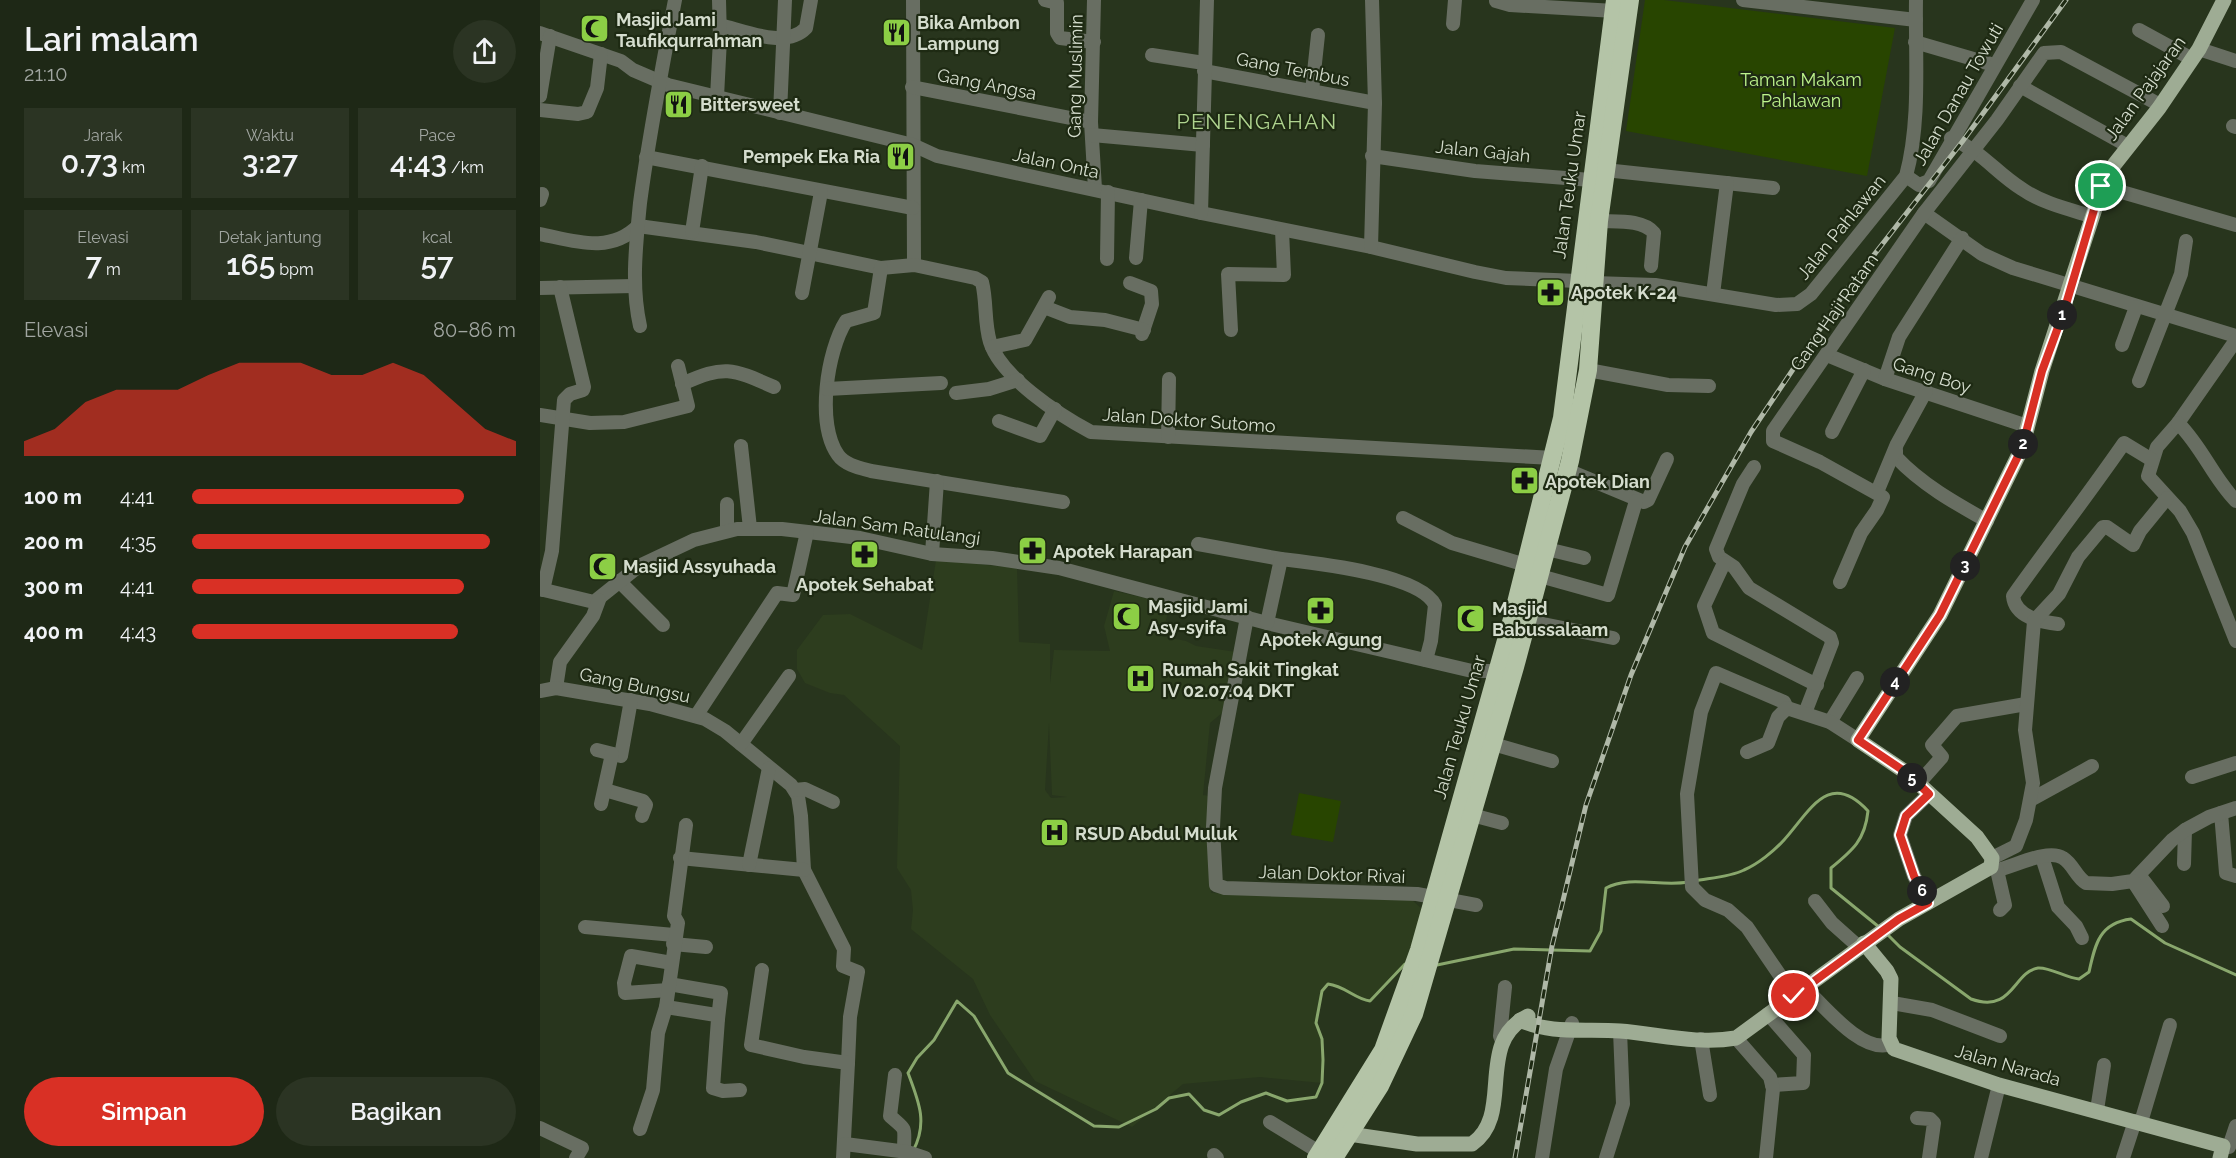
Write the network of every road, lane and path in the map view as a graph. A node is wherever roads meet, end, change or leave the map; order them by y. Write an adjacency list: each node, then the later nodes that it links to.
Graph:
1 (675, 0): 32 (street)
2 (719, 0): 19 (street)
3 (785, 0): 23 (street)
4 (811, 0): 23 (street)
5 (913, 0): 34 (street)
6 (1045, 0): 24 (street)
7 (1094, 0): 24 (street, Gang Muslimin)
8 (1207, 0): 31 (street)
9 (1372, 0): 38 (street)
10 (1455, 0): 18 (street)
11 (1743, 0): 17 (street)
12 (1916, 0): 17 (street, Jalan Pahlawan)
13 (2033, 0): 30 (street, Jalan Danau Towuti)
14 (2224, 0): 27 (main road, Jalan Pajajaran)
15 (1496, 1): 16 (street)
16 (1622, 6): 51 (highway, Jalan Teuku Umar)
17 (1916, 20): 25 (street, Jalan Pahlawan)
18 (1453, 24)
19 (720, 26): 23 (street); 37 (street)
20 (2139, 30): 27 (street)
21 (545, 34): 26 (street, Jalan Onta); 36 (street)
22 (1317, 35): 35 (street)
23 (782, 39): 41 (street)
24 (1094, 42): 42 (street, Gang Muslimin)
25 (1916, 42): 30 (street); 52 (street, Jalan Pahlawan)
26 (601, 54): 32 (street, Jalan Onta); 40 (street)
27 (2195, 54): 29 (street); 39 (main road, Jalan Pajajaran)
28 (1152, 55): 31 (street, Gang Tembus)
29 (2236, 61)
30 (1994, 65): 43 (street, Jalan Danau Towuti)
31 (1204, 67): 35 (street, Gang Tembus); 45 (street)
32 (660, 81): 37 (street, Jalan Onta); 49 (street)
33 (2020, 86): 39 (street, Gang Haji Ratam); 46 (street); 47 (street, Gang Haji Ratam)
34 (912, 87): 42 (street, Gang Angsa); 44 (street)
35 (1312, 91): 38 (street, Gang Tembus)
36 (540, 96)
37 (717, 97): 41 (street, Jalan Onta)
38 (1375, 103): 48 (street)
39 (2160, 105): 46 (main road, Jalan Pajajaran)
40 (540, 110)
41 (780, 113): 44 (street, Jalan Onta)
42 (1091, 128): 45 (street, Gang Angsa); 56 (street, Gang Muslimin)
43 (1951, 138): 47 (street); 52 (street, Jalan Danau Towuti)
44 (913, 145): 56 (street, Jalan Onta); 59 (street)
45 (1203, 145): 60 (street)
46 (2128, 146): 54 (main road, Jalan Pajajaran)
47 (1973, 148): 61 (street, Gang Haji Ratam); 62 (street)
48 (1372, 156): 51 (street, Jalan Gajah); 71 (street)
49 (646, 157): 50 (street); 65 (street)
50 (702, 166): 57 (street); 67 (street)
51 (1598, 175): 53 (street, Jalan Gajah); 63 (highway, Jalan Teuku Umar); 78 (highway, Jalan Teuku Umar)
52 (1906, 176): 85 (street, Jalan Pahlawan)
53 (1727, 183): 55 (street, Jalan Gajah); 85 (street)
54 (2101, 186): 62 (main road, Jalan Pajajaran); 64 (street)
55 (1773, 188)
56 (1102, 191): 58 (street, Jalan Onta); 74 (street, Gang Muslimin)
57 (821, 192): 59 (street); 72 (street)
58 (1141, 200): 60 (street, Jalan Onta); 73 (street)
59 (913, 208): 75 (street)
60 (1202, 213): 66 (street, Jalan Onta)
61 (1924, 213): 69 (street); 93 (street, Gang Haji Ratam)
62 (2091, 216): 81 (main road, Jalan Pajajaran)
63 (1599, 221): 76 (street); 78 (highway, Jalan Teuku Umar)
64 (2236, 225)
65 (638, 226): 67 (street); 68 (street); 80 (street)
66 (1282, 230): 71 (street, Jalan Onta); 89 (street)
67 (692, 232): 72 (street)
68 (540, 234)
69 (1962, 238): 81 (street); 97 (street)
70 (2186, 241): 87 (street)
71 (1371, 247): 78 (street, Jalan Onta)
72 (810, 254): 77 (street); 84 (street)
73 (1136, 258)
74 (1107, 259)
75 (914, 265): 77 (street); 92 (street, Jalan Doktor Sutomo)
76 (1651, 266)
77 (881, 268): 105 (street)
78 (1586, 282): 85 (street, Jalan Pahlawan); 104 (highway, Jalan Teuku Umar); 118 (highway, Jalan Teuku Umar)
79 (1131, 283): 92 (street)
80 (634, 286): 82 (street); 88 (street)
81 (2070, 286): 86 (street); 113 (main road, Jalan Pajajaran)
82 (560, 287): 83 (street); 110 (street)
83 (540, 288)
84 (802, 293)
85 (1713, 294)
86 (2136, 307): 87 (street); 91 (street)
87 (2166, 316): 90 (street); 99 (street)
88 (640, 326)
89 (1231, 330)
90 (2235, 342): 112 (street)
91 (2122, 345)
92 (992, 347): 98 (street, Jalan Doktor Sutomo)
93 (1827, 355): 95 (street, Gang Boy); 124 (street, Gang Haji Ratam)
94 (678, 366): 101 (street)
95 (1864, 370): 97 (street, Gang Boy); 114 (street)
96 (1169, 379): 115 (street)
97 (1885, 379): 106 (street, Gang Boy)
98 (1018, 380): 107 (street); 108 (street, Jalan Doktor Sutomo)
99 (2139, 381)
100 (941, 383): 105 (street)
101 (682, 384): 103 (street); 110 (street)
102 (1709, 386): 104 (street)
103 (774, 387)
104 (1586, 388): 122 (highway, Jalan Teuku Umar)
105 (827, 389): 123 (street)
106 (1926, 391): 113 (street, Gang Boy); 117 (street)
107 (956, 393)
108 (1055, 409): 111 (street); 115 (street, Jalan Doktor Sutomo)
109 (540, 415): 110 (street)
110 (562, 417): 144 (street)
111 (999, 421)
112 (2178, 423): 120 (street); 127 (street)
113 (2027, 426): 131 (main road, Jalan Pajajaran)
114 (1832, 432)
115 (1168, 437): 118 (street, Jalan Doktor Sutomo)
116 (741, 446): 132 (street)
117 (1896, 450): 124 (street); 131 (street)
118 (1553, 458): 141 (highway, Jalan Teuku Umar)
119 (1667, 459): 126 (street)
120 (2152, 460): 125 (street); 148 (street)
121 (1754, 467): 140 (street)
122 (1567, 470): 126 (street); 136 (highway, Jalan Teuku Umar)
123 (937, 482): 128 (street); 137 (street)
124 (1876, 492): 143 (street)
125 (2167, 498): 148 (street); 153 (street)
126 (1636, 501): 141 (street)
127 (2236, 501)
128 (1063, 502)
129 (727, 504): 133 (street)
130 (1403, 518): 141 (street)
131 (1988, 521): 167 (main road, Jalan Pajajaran)
132 (750, 528): 133 (street, Jalan Sam Ratulangi); 134 (street, Jalan Sam Ratulangi)
133 (727, 531): 142 (street, Jalan Sam Ratulangi)
134 (807, 532): 137 (street, Jalan Sam Ratulangi); 165 (street)
135 (1198, 544): 139 (street)
136 (1547, 549): 138 (street); 141 (highway, Jalan Teuku Umar)
137 (932, 554): 146 (street, Jalan Sam Ratulangi)
138 (1584, 558)
139 (1281, 559): 149 (street); 154 (street)
140 (1724, 563): 157 (street); 157 (street)
141 (1533, 571): 147 (highway, Jalan Teuku Umar); 160 (highway, Jalan Teuku Umar)
142 (619, 581): 145 (street, Jalan Sam Ratulangi); 151 (street)
143 (1840, 582)
144 (541, 589): 145 (street)
145 (599, 600): 158 (street, Gang Bungsu)
146 (1246, 617): 149 (street, Jalan Sam Ratulangi); 197 (street, Jalan Doktor Rivai)
147 (1528, 621): 152 (street); 160 (highway, Jalan Teuku Umar)
148 (2034, 621): 150 (street); 162 (street)
149 (1268, 623): 154 (street, Jalan Sam Ratulangi)
150 (2058, 624)
151 (663, 625)
152 (1613, 638)
153 (2236, 641)
154 (1426, 660): 160 (street, Jalan Sam Ratulangi)
155 (789, 676): 168 (street)
156 (1857, 678): 166 (street)
157 (1817, 685): 164 (street)
158 (556, 688): 159 (street); 161 (street, Gang Bungsu)
159 (540, 691)
160 (1495, 691): 170 (highway, Jalan Teuku Umar)
161 (631, 700): 165 (street, Gang Bungsu); 172 (street)
162 (2026, 704): 178 (street); 180 (street)
163 (1787, 708): 164 (street); 171 (street); 213 (street)
164 (1805, 713): 166 (street)
165 (696, 716): 168 (street, Gang Bungsu)
166 (1830, 722): 167 (street)
167 (1858, 740): 178 (main road)
168 (741, 744): 176 (street, Gang Bungsu)
169 (597, 750): 172 (street)
170 (1486, 750): 173 (street); 184 (highway, Jalan Teuku Umar); 197 (highway, Jalan Teuku Umar)
171 (1747, 752)
172 (612, 754): 185 (street)
173 (1552, 761)
174 (2236, 763): 177 (street)
175 (2092, 765): 180 (street)
176 (770, 768): 179 (street, Gang Bungsu); 193 (street)
177 (2192, 777)
178 (1924, 789): 192 (main road); 199 (street)
179 (795, 790): 181 (street); 194 (street)
180 (2032, 799): 192 (street)
181 (833, 802)
182 (2236, 808): 183 (street)
183 (2221, 813): 188 (street); 195 (street)
184 (1472, 815): 186 (street); 197 (highway, Jalan Teuku Umar)
185 (642, 816)
186 (1502, 824)
187 (686, 825): 190 (street)
188 (2185, 830): 191 (street); 196 (street)
189 (2042, 857): 192 (street); 196 (street); 205 (street)
190 (680, 858): 193 (street); 206 (street)
191 (2184, 864)
192 (1994, 865): 199 (main road); 202 (street)
193 (749, 866): 194 (street)
194 (804, 870): 226 (street)
195 (2236, 876)
196 (2137, 878): 201 (street); 203 (street)
197 (1441, 898): 200 (street, Jalan Doktor Rivai); 240 (highway, Jalan Teuku Umar); 244 (highway, Jalan Teuku Umar)
198 (1815, 901): 207 (street)
199 (1928, 903): 207 (main road)
200 (1476, 905)
201 (2163, 906)
202 (2000, 910)
203 (2162, 926)
204 (585, 927): 206 (street)
205 (2082, 938)
206 (674, 940): 208 (street); 209 (street)
207 (1862, 946): 213 (main road); 214 (main road)
208 (706, 947)
209 (672, 963): 211 (street); 211 (street)
210 (762, 970): 226 (street)
211 (669, 987): 215 (street); 217 (street)
212 (1505, 987): 224 (street)
213 (1799, 992): 216 (main road); 225 (street)
214 (1892, 1003): 221 (street); 225 (main road)
215 (666, 1007): 217 (street); 239 (street)
216 (1768, 1014): 222 (main road); 229 (street)
217 (718, 1019): 231 (street)
218 (2170, 1025): 235 (street)
219 (1571, 1027): 220 (main road); 224 (main road); 247 (street)
220 (1612, 1030): 223 (main road); 248 (street)
221 (2000, 1036)
222 (1736, 1038): 223 (main road); 229 (street)
223 (1701, 1039): 232 (street)
224 (1502, 1041): 240 (main road)
225 (1891, 1044): 230 (main road, Jalan Narada)
226 (848, 1063): 242 (street)
227 (2104, 1065): 233 (street)
228 (895, 1075): 243 (street)
229 (1772, 1085): 249 (street)
230 (1999, 1085): 233 (main road, Jalan Narada); 251 (street)
231 (740, 1090)
232 (1710, 1095)
233 (2097, 1110): 235 (main road, Jalan Narada)
234 (1917, 1118): 250 (street)
235 (2138, 1121): 241 (main road, Jalan Narada); 252 (street)
236 (1270, 1122): 244 (street)
237 (2236, 1126): 241 (street, Jalan Narada)
238 (540, 1128): 246 (street)
239 (640, 1129)
240 (1349, 1134): 244 (highway, Jalan Teuku Umar)
241 (2227, 1150)
242 (844, 1151): 243 (street)
243 (892, 1153): 245 (street)
244 (1323, 1156)
245 (923, 1157)
246 (576, 1158)
247 (1542, 1158)
248 (1606, 1158)
249 (1766, 1158)
250 (1929, 1158)
251 (1982, 1158)
252 (2123, 1158)

